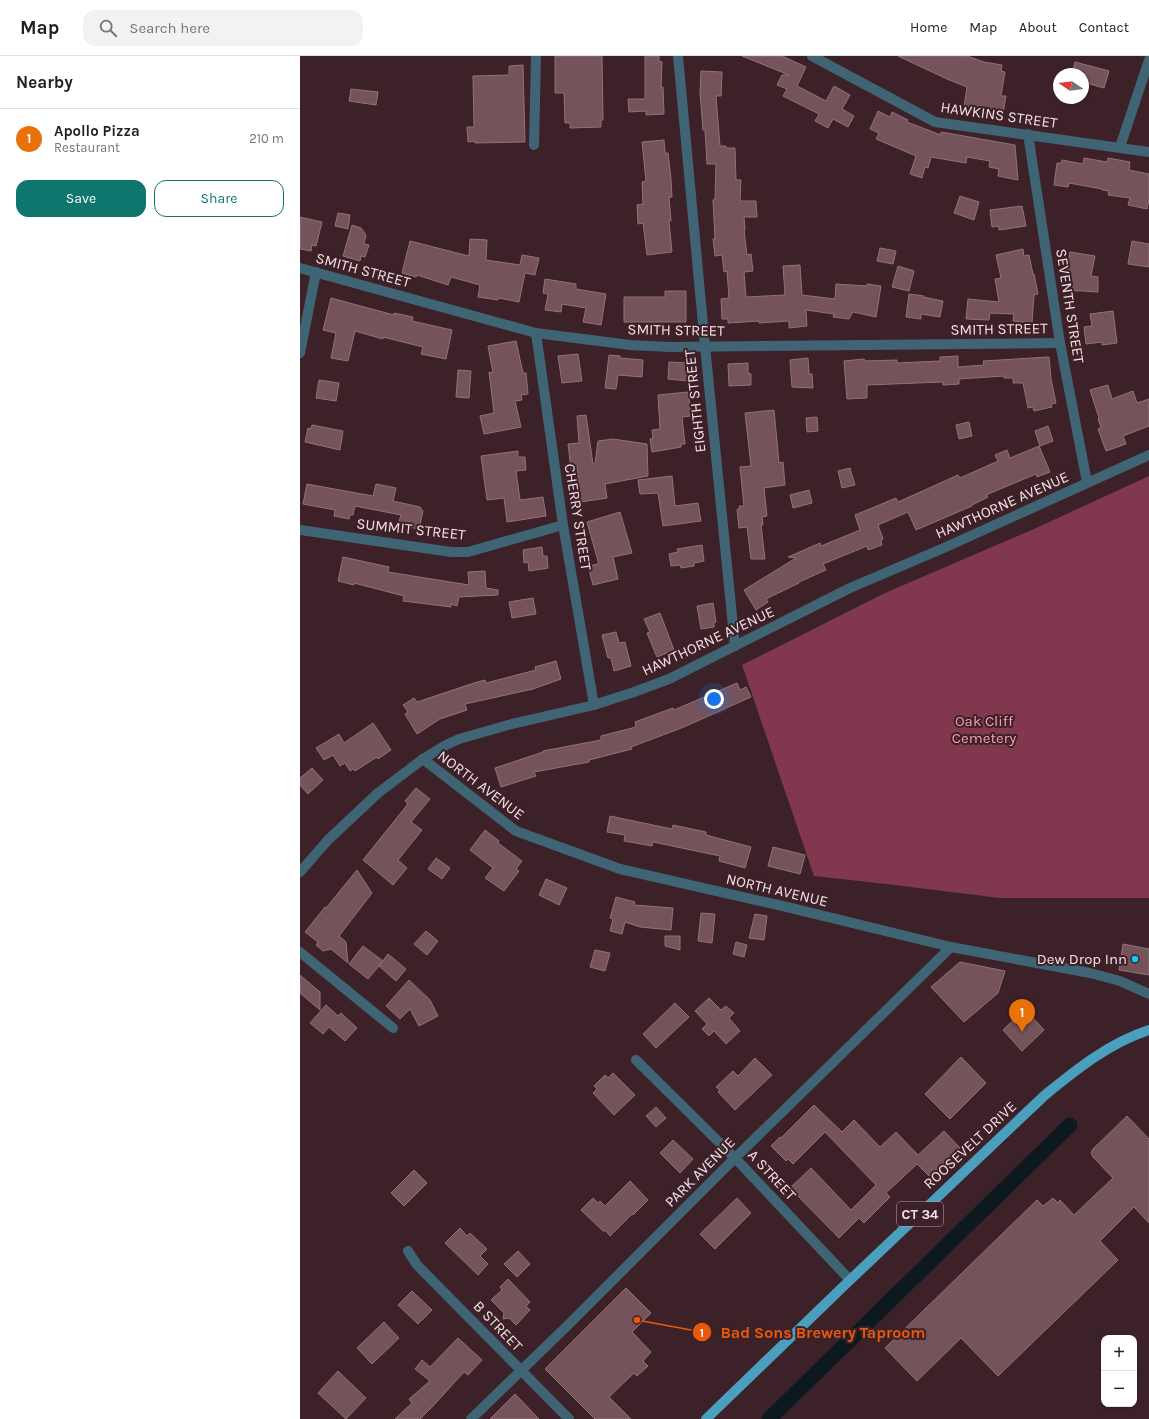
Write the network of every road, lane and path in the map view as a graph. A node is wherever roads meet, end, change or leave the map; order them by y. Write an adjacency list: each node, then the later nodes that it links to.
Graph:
1 (536, 56): 6 (street)
2 (678, 56): 13 (street, EIGHTH STREET)
3 (812, 56): 5 (street, HAWKINS STREET)
4 (1149, 60): 7 (street)
5 (1028, 134): 7 (street, HAWKINS STREET); 12 (street, SEVENTH STREET)
6 (534, 145)
7 (1120, 147): 8 (street, HAWKINS STREET)
8 (1149, 152)
9 (300, 268): 10 (street, SMITH STREET)
10 (316, 272): 11 (street, SMITH STREET); 14 (street)
11 (536, 333): 13 (street, SMITH STREET); 17 (street, CHERRY STREET)
12 (1060, 343): 13 (street, SMITH STREET); 16 (street, SEVENTH STREET)
13 (705, 346): 19 (street, EIGHTH STREET)
14 (300, 353)
15 (1149, 455): 16 (street, HAWTHORNE AVENUE)
16 (1088, 482): 19 (street, HAWTHORNE AVENUE)
17 (563, 525): 18 (street, SUMMIT STREET); 20 (street, CHERRY STREET)
18 (300, 530)
19 (735, 646): 20 (street, HAWTHORNE AVENUE)
20 (594, 705): 21 (street, HAWTHORNE AVENUE)
21 (423, 759): 22 (street, HAWTHORNE AVENUE); 23 (street, NORTH AVENUE)
22 (300, 872)
23 (951, 947): 25 (street, NORTH AVENUE); 29 (street, PARK AVENUE)
24 (300, 952): 26 (street)
25 (1149, 994)
26 (393, 1028)
27 (1149, 1030): 31 (main road, ROOSEVELT DRIVE / CT 34)
28 (636, 1060): 29 (street, A STREET)
29 (735, 1158): 31 (street, A STREET); 32 (street, PARK AVENUE)
30 (408, 1251): 32 (street, B STREET)
31 (850, 1280): 35 (main road, ROOSEVELT DRIVE / CT 34)
32 (521, 1370): 33 (street, PARK AVENUE); 34 (street, B STREET)
33 (471, 1419)
34 (568, 1419)
35 (706, 1419)

